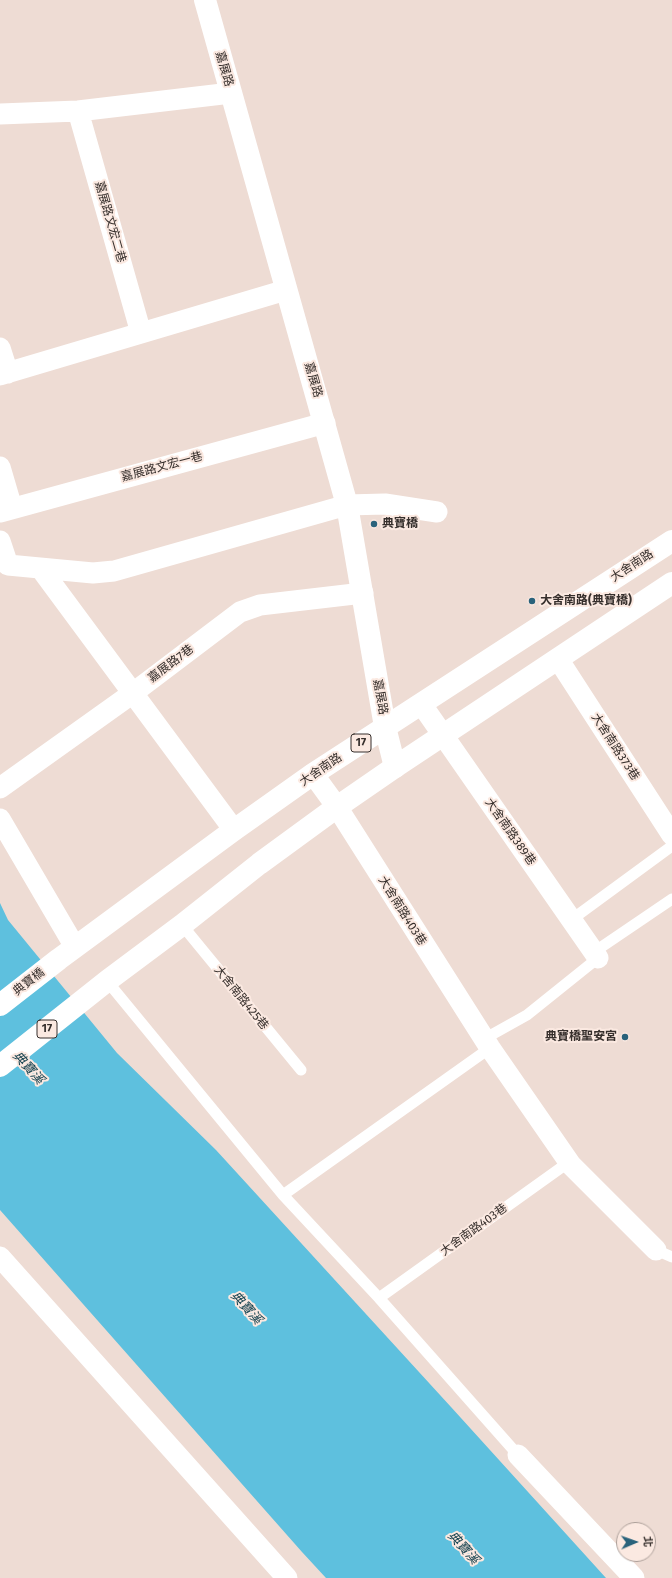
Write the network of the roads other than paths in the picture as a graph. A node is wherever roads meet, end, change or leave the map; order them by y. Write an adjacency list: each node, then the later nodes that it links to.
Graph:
1 (205, 0): 2 (main road, 嘉展路)
2 (231, 93): 3 (street); 5 (main road, 嘉展路)
3 (78, 111): 4 (street); 6 (street, 嘉展路文宏二巷)
4 (0, 114)
5 (286, 290): 6 (street); 9 (main road, 嘉展路)
6 (141, 332): 8 (street)
7 (0, 348): 8 (street)
8 (4, 374)
9 (325, 423): 11 (main road, 嘉展路); 12 (street, 嘉展路文宏一巷)
10 (0, 467): 12 (street)
11 (347, 505): 13 (street); 16 (street); 18 (main road, 嘉展路)
12 (6, 510)
13 (438, 512)
14 (0, 541): 16 (street)
15 (672, 541): 21 (main road, 大舍南路 / 17)
16 (41, 569): 20 (street)
17 (672, 583): 19 (main road, 17)
18 (363, 593): 20 (street, 嘉展路7巷); 22 (main road, 嘉展路)
19 (558, 659): 23 (main road, 17); 30 (street, 大舍南路373巷)
20 (134, 693): 26 (street, 嘉展路7巷); 29 (street)
21 (422, 705): 22 (main road, 大舍南路 / 17); 23 (street, 大舍南路389巷)
22 (385, 727): 24 (main road, 嘉展路); 25 (main road, 大舍南路 / 17)
23 (443, 735): 24 (main road, 17); 33 (street, 大舍南路389巷)
24 (395, 767): 27 (main road, 17)
25 (313, 774): 27 (street, 大舍南路403巷); 29 (main road, 大舍南路 / 17)
26 (0, 788)
27 (337, 807): 34 (main road, 17); 39 (street, 大舍南路403巷)
28 (0, 819): 35 (street)
29 (234, 830): 35 (main road, 大舍南路 / 17)
30 (672, 835)
31 (672, 846): 33 (lane)
32 (672, 899): 36 (lane)
33 (571, 920): 36 (street, 大舍南路389巷)
34 (182, 925): 37 (main road, 17); 41 (lane, 大舍南路425巷)
35 (67, 953): 38 (main road, 典寶橋 / 17)
36 (596, 955): 39 (lane)
37 (100, 987): 40 (main road, 17); 43 (lane)
38 (0, 1005)
39 (487, 1044): 42 (street, 大舍南路403巷); 43 (lane)
40 (0, 1066)
41 (301, 1070)
42 (569, 1162): 44 (street, 大舍南路403巷); 46 (lane, 大舍南路403巷)
43 (283, 1195): 46 (lane)
44 (664, 1254)
45 (0, 1257): 48 (street)
46 (379, 1298): 47 (lane)
47 (518, 1455): 49 (street)
48 (287, 1578)
49 (634, 1578)

